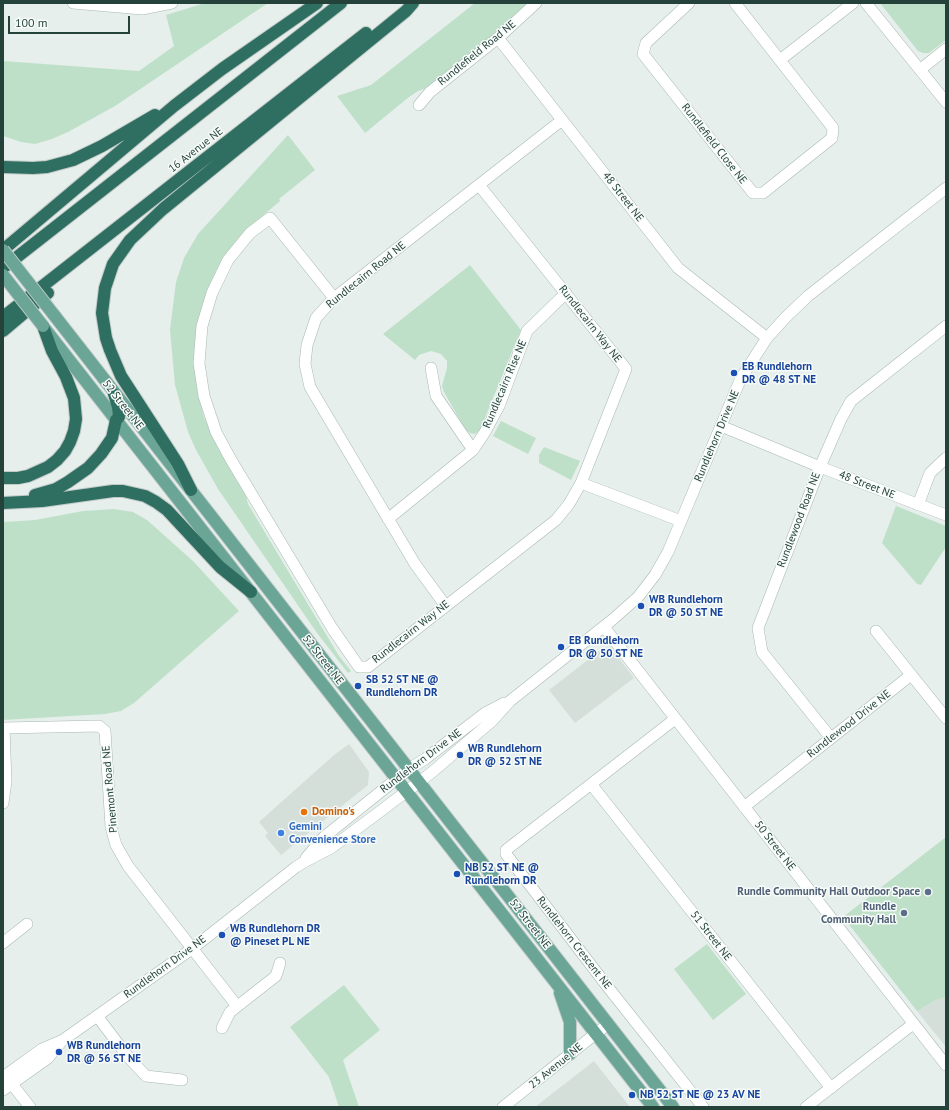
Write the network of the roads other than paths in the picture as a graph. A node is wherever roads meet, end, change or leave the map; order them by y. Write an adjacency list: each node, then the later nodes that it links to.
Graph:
1 (73, 3): 2 (street)
2 (172, 3)
3 (317, 3): 18 (highway)
4 (341, 3): 25 (highway)
5 (406, 3): 21 (highway, 16 Avenue NE)
6 (413, 3): 43 (highway)
7 (536, 3): 12 (street, Rundlefield Road NE)
8 (689, 3): 14 (street, Rundlefield Close NE)
9 (735, 3): 14 (street, Rundlefield Close NE)
10 (853, 3): 14 (street)
11 (866, 3): 15 (street)
12 (498, 38): 17 (street, Rundlefield Road NE); 19 (street, 48 Street NE)
13 (946, 49): 15 (street)
14 (780, 60)
15 (920, 69): 16 (street)
16 (946, 102)
17 (419, 105)
18 (174, 106): 20 (highway); 24 (highway)
19 (562, 120): 22 (street, Rundlecairn Road NE); 33 (street, 48 Street NE)
20 (3, 166)
21 (173, 184): 29 (highway, 16 Avenue NE); 32 (highway)
22 (479, 185): 27 (street, Rundlecairn Way NE); 28 (street, Rundlecairn Road NE)
23 (946, 188): 33 (street, Rundlehorn Drive NE)
24 (3, 250): 35 (main road, 52 Street NE, bridge)
25 (3, 268)
26 (3, 275): 30 (main road, 52 Street NE, bridge)
27 (566, 294): 38 (street, Rundlecairn Rise NE); 42 (street, Rundlecairn Way NE)
28 (334, 298): 47 (street, Rundlecairn Road NE); 50 (street, Rundlecairn Way NE)
29 (3, 317)
30 (43, 326): 36 (main road, 52 Street NE); 41 (highway)
31 (946, 326): 40 (street, Rundlewood Road NE)
32 (3, 331)
33 (767, 338): 37 (street, Rundlehorn Drive NE)
34 (431, 368): 38 (street)
35 (114, 394): 36 (highway); 43 (main road, 52 Street NE)
36 (116, 420): 44 (highway); 49 (main road, 52 Street NE)
37 (721, 426): 40 (street, 48 Street NE); 48 (street, Rundlehorn Drive NE)
38 (473, 450): 47 (street, Rundlecairn Rise NE)
39 (946, 458): 45 (street)
40 (820, 467): 45 (street, 48 Street NE); 58 (street, Rundlewood Road NE)
41 (3, 478)
42 (581, 483): 48 (street); 50 (street, Rundlecairn Way NE)
43 (191, 490): 59 (main road, 52 Street NE)
44 (8, 502): 49 (highway)
45 (918, 505): 46 (street, 48 Street NE)
46 (946, 515)
47 (388, 519): 50 (street, Rundlecairn Road NE)
48 (681, 521): 51 (street, Rundlehorn Drive NE)
49 (251, 592): 60 (main road, 52 Street NE)
50 (445, 606)
51 (604, 627): 54 (street, Rundlehorn Drive NE); 56 (street, 50 Street NE)
52 (876, 631): 53 (street)
53 (911, 675): 55 (street); 58 (street, Rundlewood Drive NE)
54 (510, 701): 59 (street, Rundlehorn Drive NE); 61 (street, Rundlehorn Drive NE)
55 (946, 718)
56 (675, 719): 62 (street, Rundlehorn Crescent NE); 65 (street, 50 Street NE)
57 (3, 728): 64 (street); 69 (street, Pinemont Road NE)
58 (831, 738): 65 (street, Rundlewood Drive NE)
59 (409, 769): 60 (street, Rundlehorn Drive NE); 61 (main road, 52 Street NE)
60 (397, 779): 63 (main road, 52 Street NE); 66 (street, Rundlehorn Drive NE)
61 (419, 782): 63 (street, Rundlehorn Drive NE); 74 (main road, 52 Street NE)
62 (591, 784): 82 (street, 51 Street NE); 87 (street, Rundlehorn Crescent NE)
63 (407, 791): 66 (street, Rundlehorn Drive NE); 71 (main road, 52 Street NE)
64 (3, 803)
65 (744, 807): 75 (street, 50 Street NE)
66 (304, 862): 69 (street, Rundlehorn Drive NE)
67 (27, 924): 68 (street)
68 (3, 943)
69 (193, 948): 72 (street, Pinemont Road NE); 73 (street, Rundlehorn Drive NE)
70 (280, 963): 72 (street)
71 (556, 983): 77 (main road, 52 Street NE); 78 (main road)
72 (237, 1006): 76 (street)
73 (97, 1016): 80 (street, Rundlehorn Drive NE); 81 (street)
74 (608, 1024): 77 (street, 23 Avenue NE); 86 (main road, 52 Street NE)
75 (913, 1024): 79 (street, 50 Street NE); 82 (street)
76 (222, 1028)
77 (596, 1034): 78 (street, 23 Avenue NE); 85 (main road, 52 Street NE)
78 (570, 1054): 84 (street, 23 Avenue NE)
79 (946, 1065)
80 (5, 1080): 83 (street)
81 (182, 1080)
82 (831, 1088): 88 (street)
83 (30, 1107)
84 (503, 1107)
85 (653, 1107)
86 (673, 1107)
87 (703, 1107)
88 (806, 1107)

